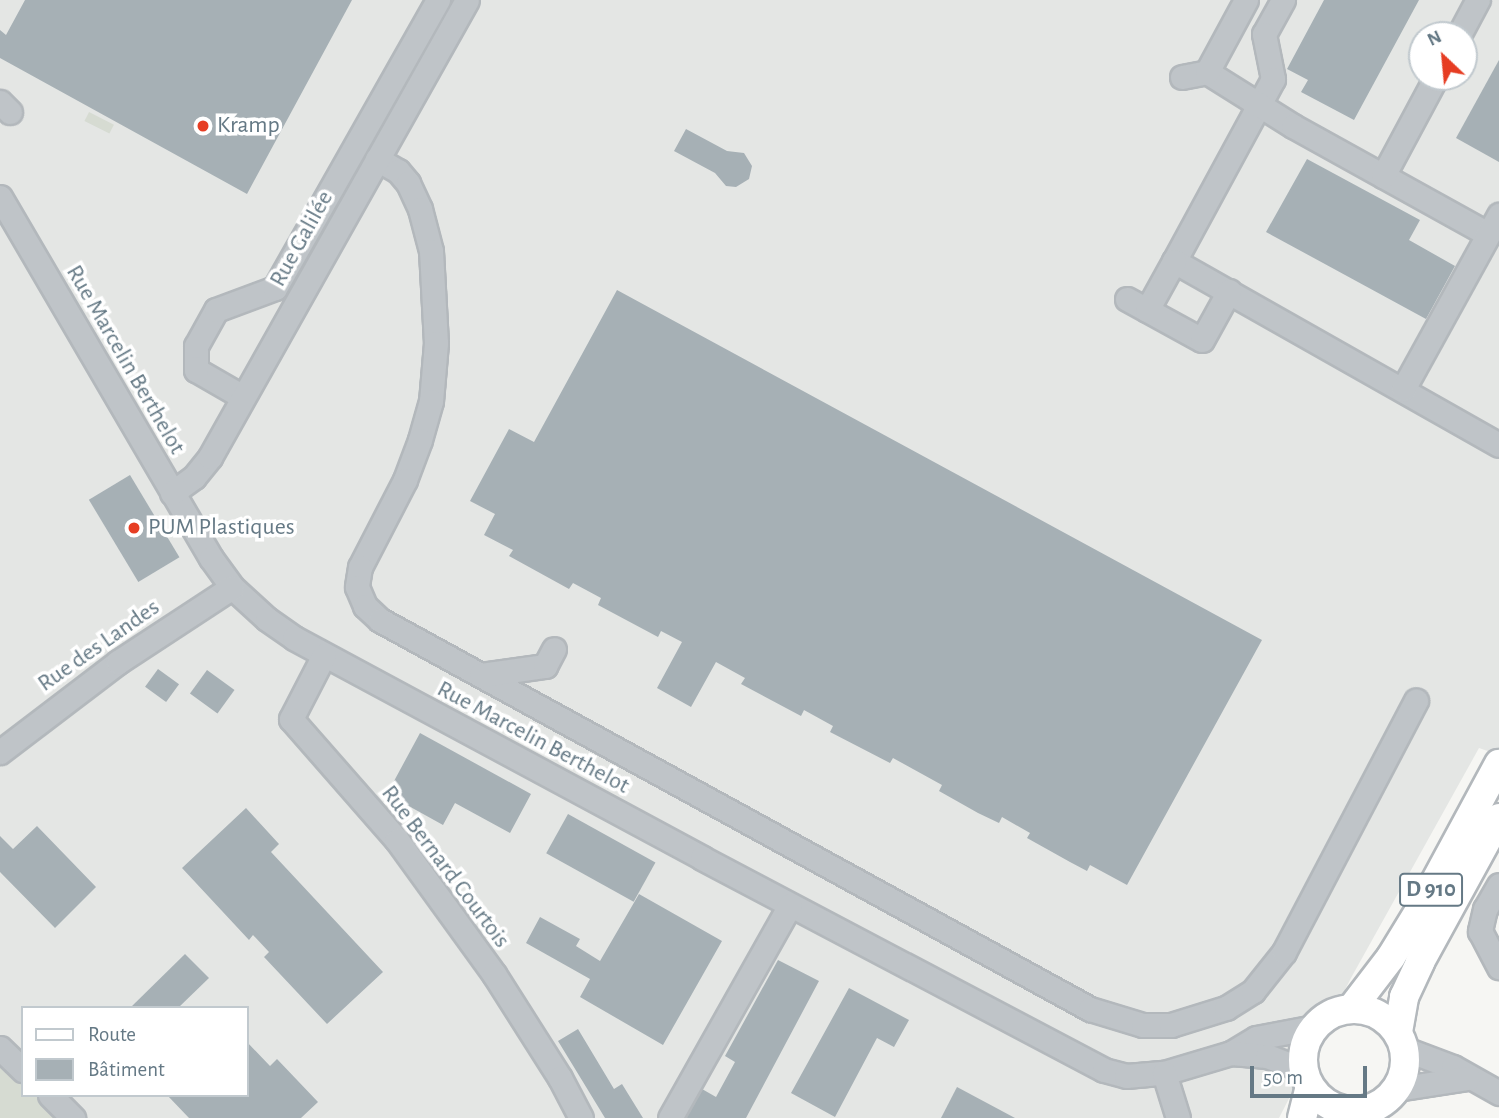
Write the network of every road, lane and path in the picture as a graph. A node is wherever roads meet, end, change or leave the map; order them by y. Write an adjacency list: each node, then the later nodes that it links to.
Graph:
1 (438, 0): 18 (street)
2 (467, 0): 11 (street, Rue Galilée)
3 (1246, 0): 7 (street)
4 (1283, 0): 10 (street)
5 (1479, 0): 6 (street)
6 (1467, 21)
7 (1207, 72): 8 (street); 10 (street)
8 (1182, 77)
9 (1429, 91): 12 (street)
10 (1259, 105): 12 (street); 15 (street)
11 (377, 159): 18 (street, Rue Galilée); 24 (street)
12 (1383, 176): 14 (street)
13 (0, 197): 20 (street, Rue Marcelin Berthelot)
14 (1494, 224): 17 (street)
15 (1174, 261): 16 (street); 16 (street)
16 (1228, 291): 17 (street)
17 (1403, 389): 19 (street)
18 (243, 397): 20 (street, Rue Galilée)
19 (1499, 445)
20 (172, 493): 21 (street, Rue Marcelin Berthelot)
21 (232, 587): 23 (street, Rue Marcelin Berthelot); 26 (street, Rue des Landes)
22 (554, 649): 24 (street)
23 (324, 655): 30 (street, Rue Marcelin Berthelot); 46 (street, Rue Bernard Courtois)
24 (481, 675): 25 (street)
25 (1416, 701)
26 (0, 752)
27 (1499, 764): 32 (main road, D 910)
28 (1499, 818): 34 (main road, D 910)
29 (1499, 885): 31 (street)
30 (790, 905): 38 (street, Rue Marcelin Berthelot); 47 (street)
31 (1499, 967)
32 (1352, 1008): 33 (main road); 34 (main road)
33 (1314, 1027): 36 (street, Rue Marcelin Berthelot); 39 (main road)
34 (1401, 1040): 40 (street); 42 (main road)
35 (0, 1048): 37 (street)
36 (1231, 1053): 38 (street, Rue Marcelin Berthelot); 39 (street, Rue Marcelin Berthelot)
37 (21, 1068)
38 (1164, 1073): 48 (street)
39 (1307, 1078): 44 (main road); 49 (main road)
40 (1468, 1078): 41 (street); 42 (street)
41 (1497, 1088)
42 (1397, 1089): 44 (main road)
43 (52, 1097): 45 (street)
44 (1353, 1115)
45 (74, 1118)
46 (581, 1118)
47 (670, 1118)
48 (1178, 1118)
49 (1302, 1118)

